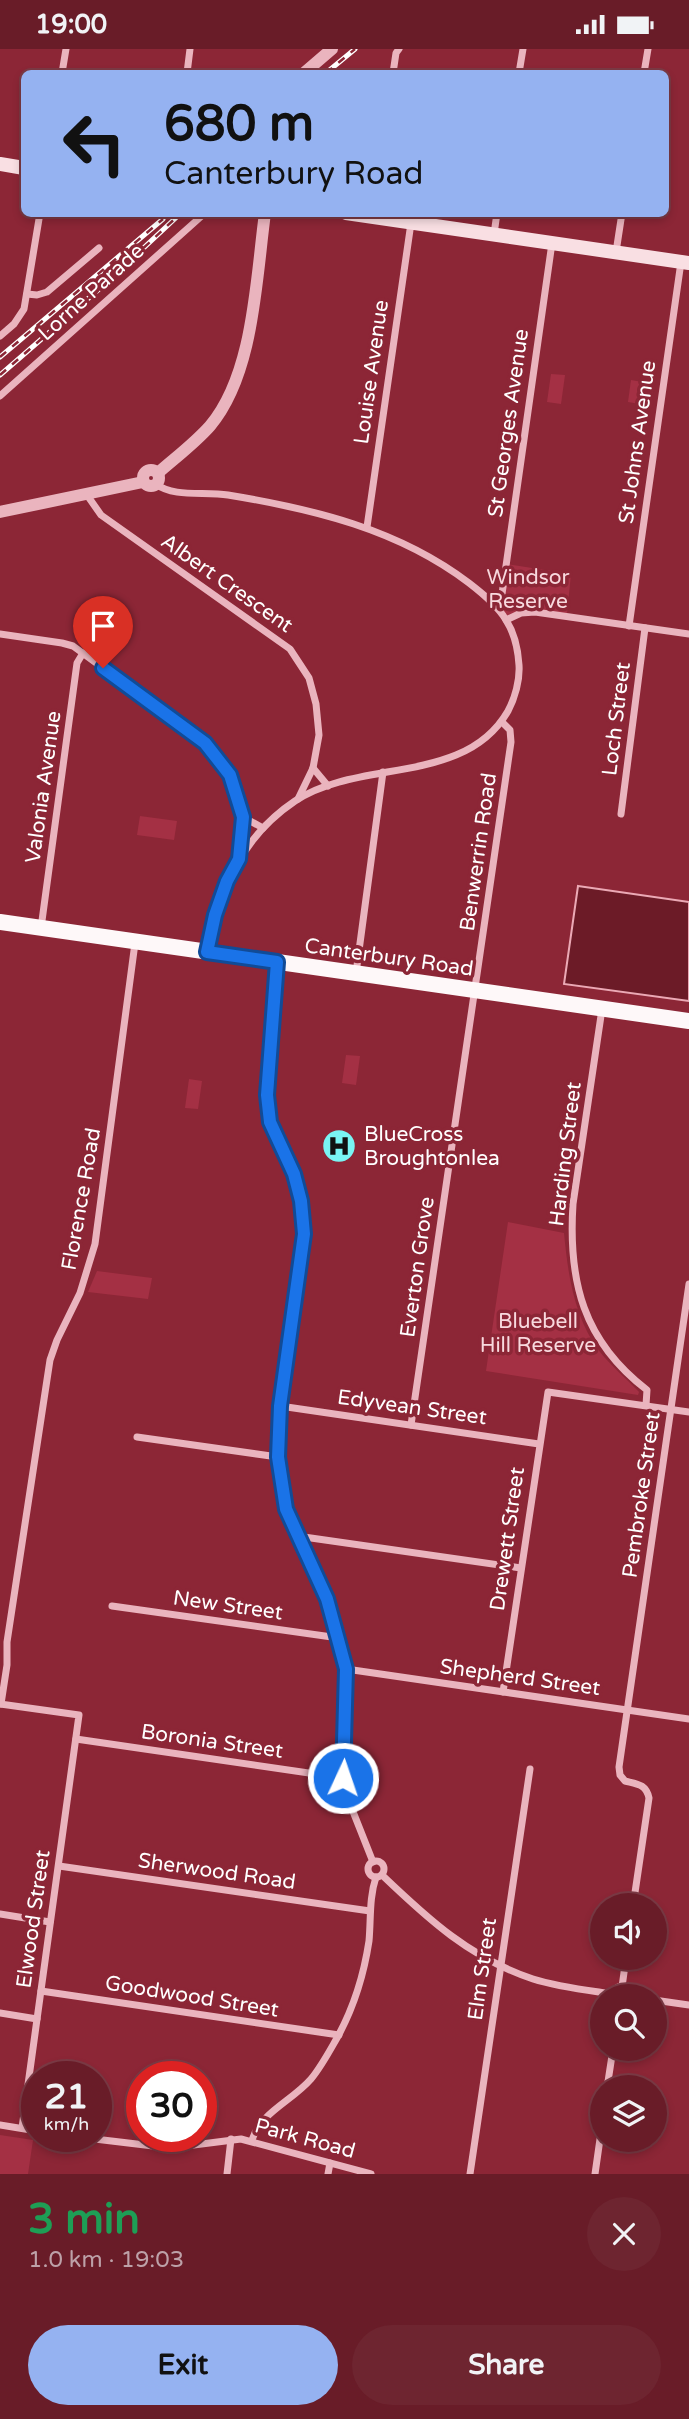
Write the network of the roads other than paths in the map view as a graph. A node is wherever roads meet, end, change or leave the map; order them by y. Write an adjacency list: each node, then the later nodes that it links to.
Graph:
1 (66, 49): 7 (street)
2 (190, 49): 8 (street)
3 (332, 49): 9 (street)
4 (523, 49): 11 (street)
5 (648, 49): 12 (street)
6 (398, 51): 10 (street)
7 (62, 70)
8 (187, 70)
9 (308, 70)
10 (394, 70)
11 (520, 70)
12 (644, 70)
13 (0, 165): 14 (main road)
14 (21, 168)
15 (39, 217): 27 (street)
16 (201, 217): 29 (street, Lorne Parade)
17 (264, 217): 30 (street)
18 (383, 217): 21 (main road)
19 (496, 217): 22 (street)
20 (621, 217): 25 (street)
21 (411, 222): 22 (main road); 33 (street, Louise Avenue)
22 (494, 235): 23 (main road)
23 (552, 243): 25 (main road); 34 (street, St Georges Avenue)
24 (99, 248): 27 (street)
25 (616, 253): 26 (main road)
26 (685, 263): 36 (street, St Johns Avenue)
27 (27, 294): 28 (street)
28 (0, 336)
29 (0, 396)
30 (152, 480): 31 (street); 33 (street)
31 (87, 495): 32 (street); 42 (street, Albert Crescent)
32 (0, 512)
33 (367, 527): 34 (street)
34 (496, 607): 35 (street)
35 (506, 620): 36 (street); 41 (street)
36 (629, 626): 37 (street)
37 (645, 628): 39 (street); 46 (street, Loch Street)
38 (0, 634): 40 (street)
39 (689, 634)
40 (83, 653): 47 (street); 51 (street, Valonia Avenue)
41 (502, 722): 43 (street); 56 (street, Benwerrin Road)
42 (313, 768): 44 (street); 45 (street, Albert Crescent)
43 (383, 772): 44 (street); 55 (street)
44 (328, 786): 45 (street)
45 (298, 800): 48 (street)
46 (621, 814)
47 (243, 817): 48 (street); 49 (street)
48 (263, 828): 49 (street)
49 (239, 859): 53 (street)
50 (0, 922): 51 (main road, Canterbury Road)
51 (41, 928): 52 (main road, Canterbury Road)
52 (135, 942): 53 (main road, Canterbury Road); 74 (street, Florence Road)
53 (207, 952): 54 (main road, Canterbury Road)
54 (277, 962): 55 (main road, Canterbury Road); 61 (street)
55 (356, 973): 56 (main road, Canterbury Road)
56 (475, 991): 57 (main road, Canterbury Road); 64 (street, Everton Grove)
57 (602, 1009): 58 (main road, Canterbury Road); 60 (street, Harding Street)
58 (689, 1021)
59 (689, 1284): 62 (street, Pembroke Street)
60 (646, 1405): 62 (street); 66 (street, Drewett Street)
61 (280, 1406): 64 (street, Edyvean Street); 67 (street)
62 (671, 1409): 63 (street); 75 (street, Pembroke Street)
63 (689, 1412)
64 (411, 1425): 66 (street, Edyvean Street)
65 (137, 1437): 67 (street)
66 (539, 1444): 69 (street, Drewett Street)
67 (278, 1457): 68 (street)
68 (298, 1536): 69 (street); 71 (street)
69 (521, 1568): 73 (street, Drewett Street)
70 (112, 1606): 71 (street, New Street)
71 (339, 1638): 72 (street)
72 (346, 1669): 73 (street, Shepherd Street); 79 (street)
73 (503, 1692): 75 (street, Shepherd Street)
74 (1, 1704): 77 (street, Elwood Street)
75 (628, 1711): 76 (street, Shepherd Street); 83 (street, Pembroke Street)
76 (689, 1719)
77 (76, 1739): 79 (street, Boronia Street); 81 (street, Elwood Street)
78 (530, 1769): 87 (street, Elm Street)
79 (343, 1778): 80 (street)
80 (373, 1862): 82 (street); 82 (street)
81 (59, 1865): 84 (street, Sherwood Road); 86 (street, Elwood Street)
82 (379, 1876): 84 (street); 87 (street)
83 (636, 1893)
84 (370, 1911): 94 (street)
85 (0, 1914): 86 (street)
86 (50, 1921): 88 (street, Elwood Street)
87 (500, 1965): 89 (street); 106 (street, Elm Street)
88 (41, 1990): 93 (street, Elwood Street); 94 (street, Goodwood Street)
89 (590, 1990)
90 (667, 2002): 91 (street)
91 (689, 2005)
92 (0, 2013): 93 (street)
93 (37, 2019): 95 (street, Elwood Street)
94 (339, 2035): 99 (street)
95 (31, 2061)
96 (0, 2125): 97 (street)
97 (21, 2128)
98 (230, 2139): 99 (street, Park Road); 100 (street, Park Road); 103 (street)
99 (252, 2140): 102 (street, Park Road)
100 (112, 2141)
101 (598, 2152): 107 (street)
102 (330, 2163): 104 (street); 105 (street, Park Road)
103 (227, 2174)
104 (328, 2174)
105 (370, 2174)
106 (470, 2174)
107 (595, 2174)

